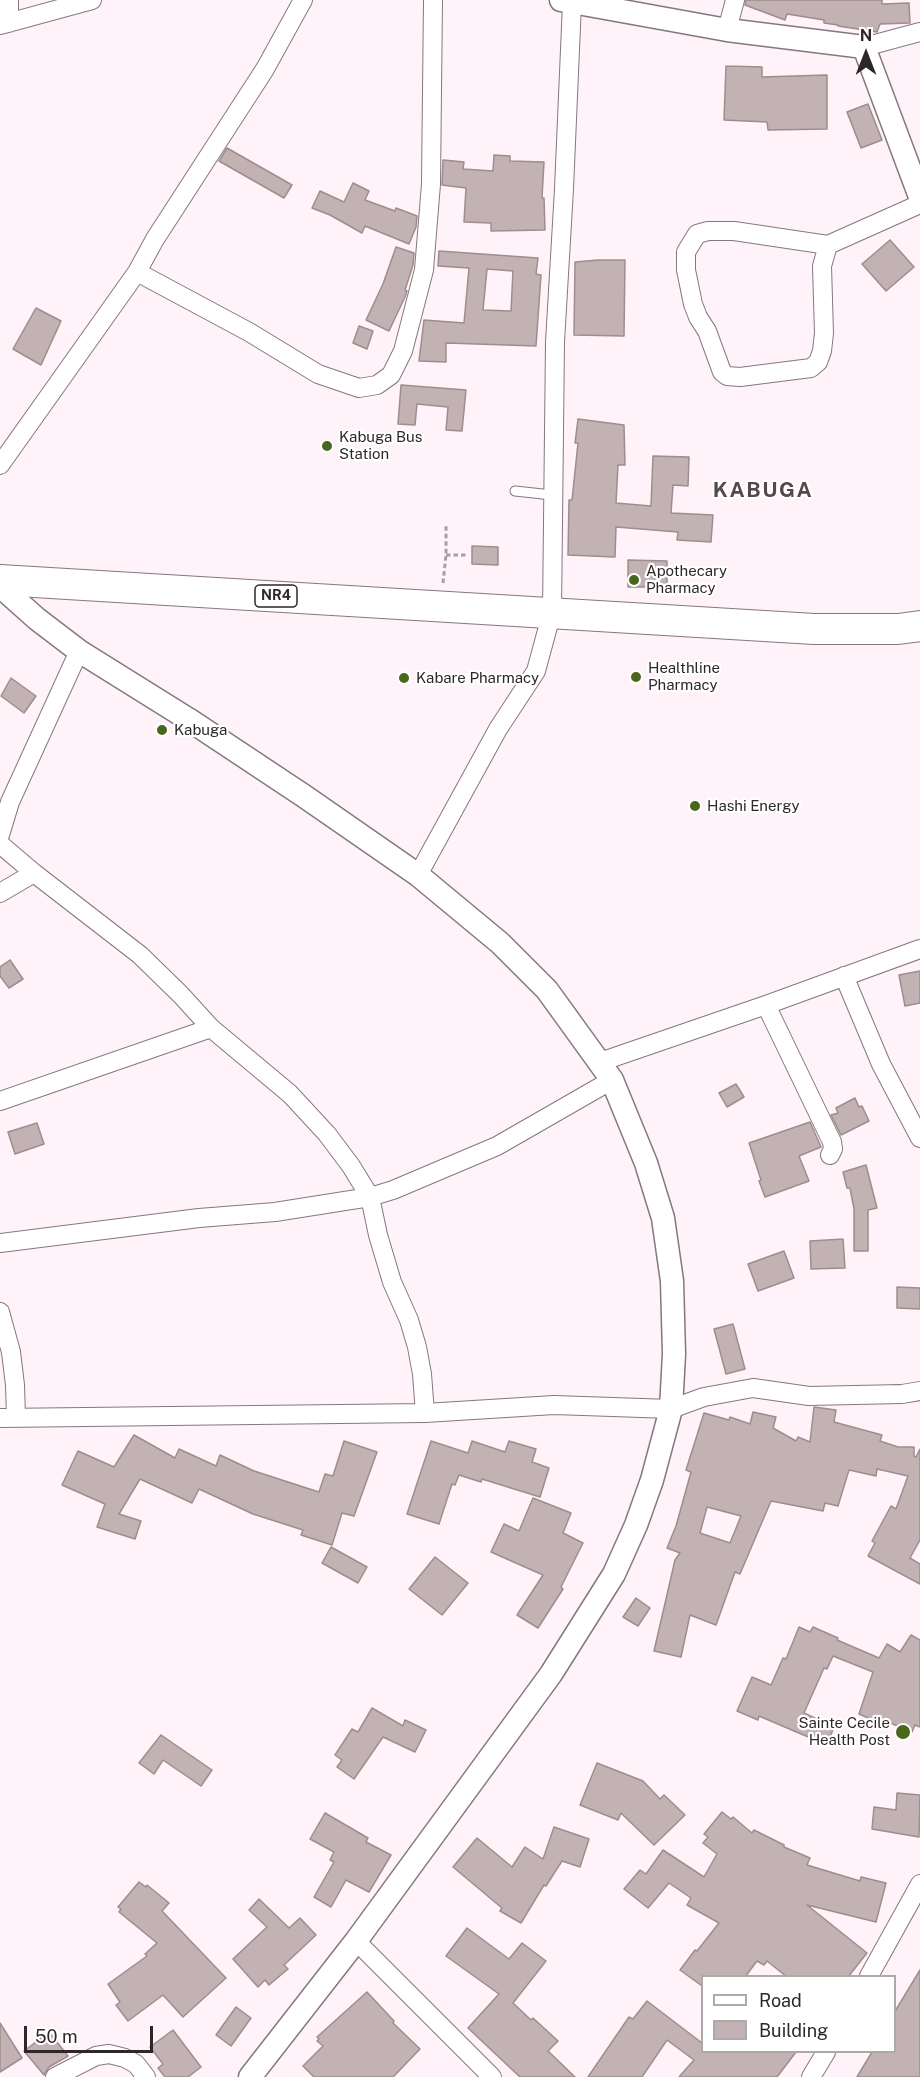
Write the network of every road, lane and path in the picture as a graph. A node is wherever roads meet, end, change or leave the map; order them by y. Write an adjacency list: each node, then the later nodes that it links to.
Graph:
1 (9, 0): 7 (street)
2 (92, 0): 7 (street)
3 (303, 0): 14 (street)
4 (433, 0): 14 (street)
5 (735, 0): 8 (street)
6 (566, 2): 8 (street); 17 (street)
7 (5, 24)
8 (727, 30): 10 (street)
9 (920, 32): 10 (street)
10 (864, 47): 11 (street)
11 (920, 197)
12 (920, 204): 13 (street)
13 (828, 245): 13 (street)
14 (136, 272): 15 (street)
15 (0, 465)
16 (515, 491): 17 (lane)
17 (552, 495): 24 (street)
18 (446, 525): 19 (path)
19 (446, 555): 20 (path); 23 (path)
20 (468, 555)
21 (0, 580): 23 (highway, NR4)
22 (0, 586): 26 (street)
23 (441, 606): 24 (highway, NR4)
24 (552, 612): 25 (highway, NR4); 30 (street)
25 (920, 626)
26 (79, 651): 27 (street); 30 (street)
27 (0, 835)
28 (0, 844): 29 (street)
29 (34, 873): 31 (street); 35 (street)
30 (418, 875): 36 (street)
31 (0, 893)
32 (920, 949): 33 (street)
33 (844, 976): 34 (street); 38 (street)
34 (766, 1005): 36 (street); 39 (street)
35 (211, 1028): 37 (street); 40 (street)
36 (606, 1071): 40 (street); 44 (street)
37 (0, 1101)
38 (920, 1138)
39 (830, 1155)
40 (370, 1197): 41 (street); 45 (street)
41 (0, 1243)
42 (0, 1312): 46 (street)
43 (920, 1391): 44 (street)
44 (671, 1409): 45 (street); 48 (street)
45 (424, 1413): 46 (street)
46 (8, 1417)
47 (920, 1884): 49 (street)
48 (356, 1941): 53 (street); 54 (street)
49 (870, 1975)
50 (825, 2053): 55 (street)
51 (55, 2077): 52 (street)
52 (146, 2077)
53 (250, 2077)
54 (492, 2077)
55 (811, 2077)

